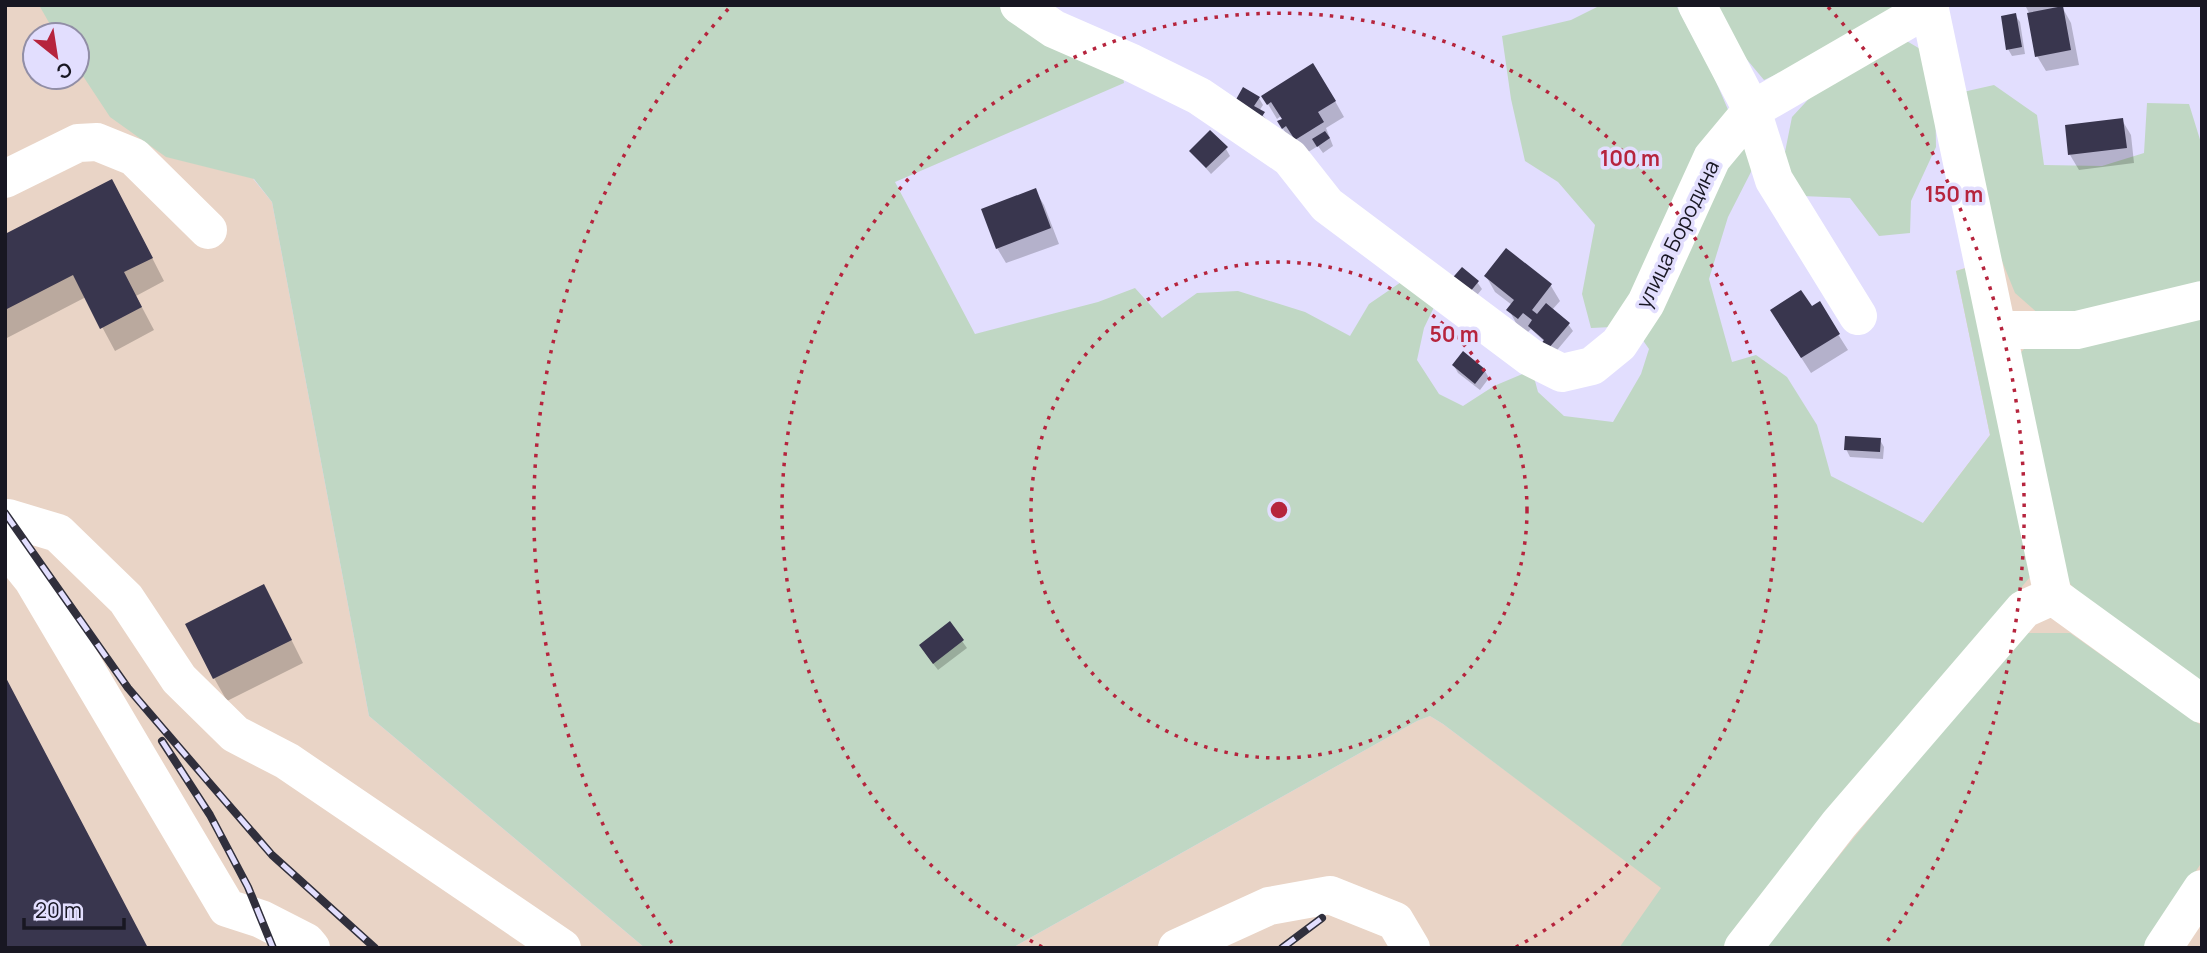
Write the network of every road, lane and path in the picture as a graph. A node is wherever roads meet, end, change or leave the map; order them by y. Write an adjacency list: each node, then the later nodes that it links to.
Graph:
1 (1019, 5): 4 (street, улица Бородина)
2 (1697, 5): 4 (street)
3 (1929, 6): 4 (street); 9 (street)
4 (1752, 110): 8 (street)
5 (5, 179): 6 (street)
6 (208, 230)
7 (2202, 300): 9 (street)
8 (1858, 316)
9 (1998, 330): 12 (street)
10 (5, 520): 16 (street)
11 (5, 545): 15 (street)
12 (2053, 596): 13 (street); 19 (street)
13 (2202, 704)
14 (2202, 889): 20 (street)
15 (312, 948)
16 (562, 948)
17 (1177, 948): 18 (street)
18 (1411, 948)
19 (1743, 948)
20 (2163, 948)

